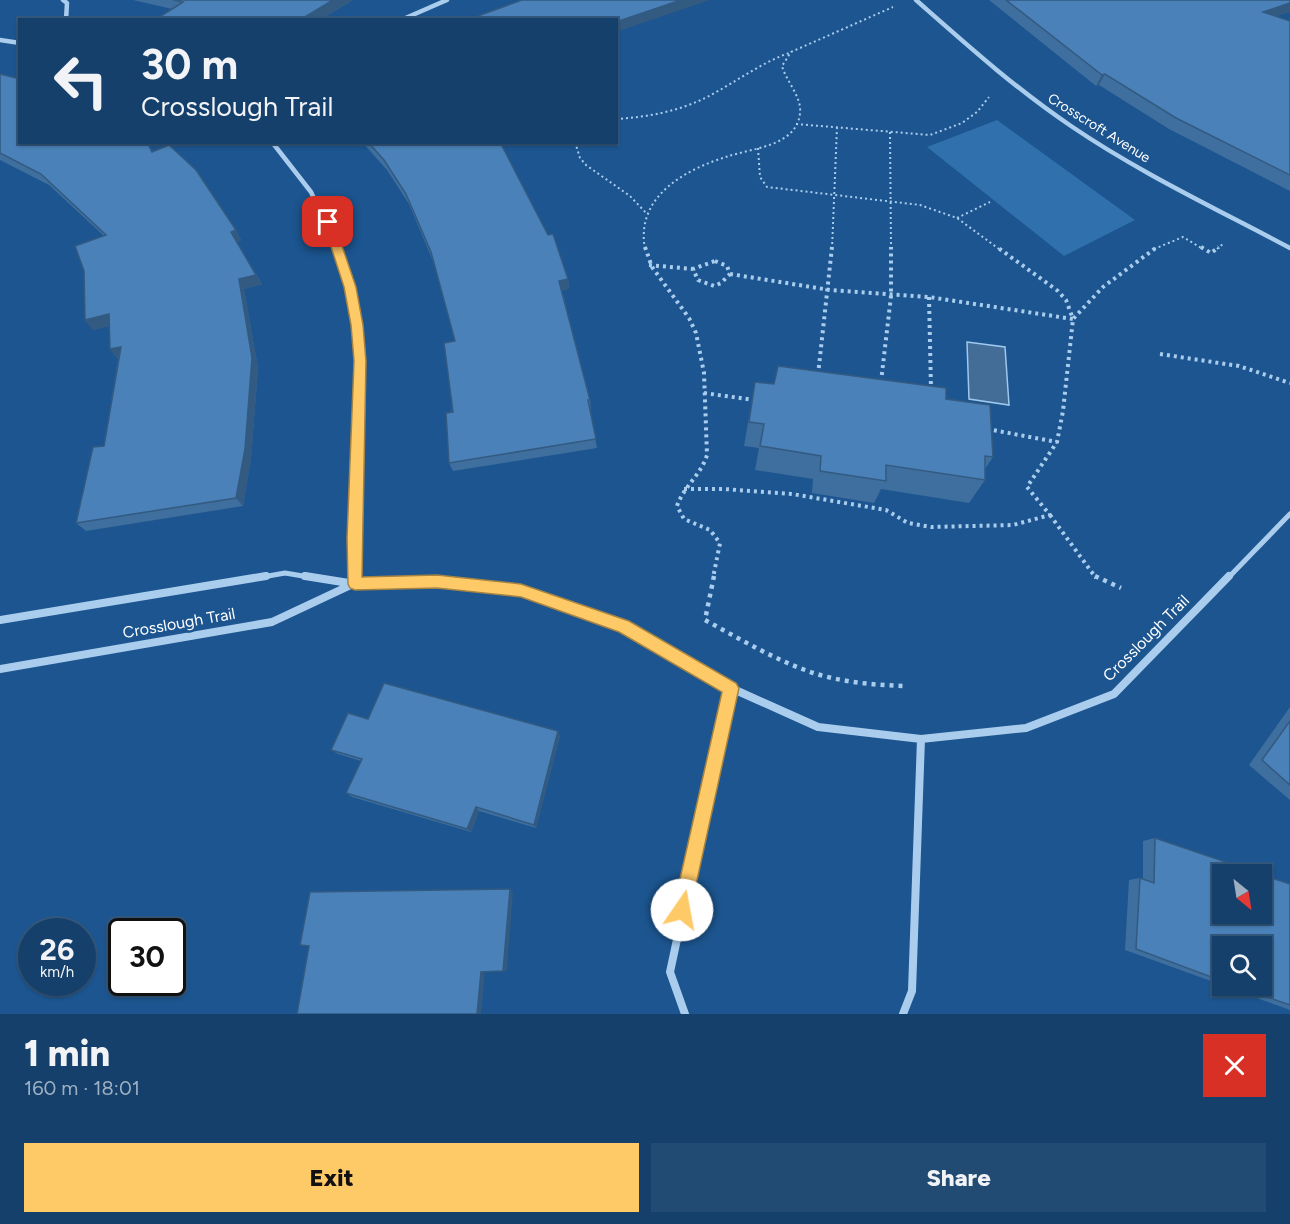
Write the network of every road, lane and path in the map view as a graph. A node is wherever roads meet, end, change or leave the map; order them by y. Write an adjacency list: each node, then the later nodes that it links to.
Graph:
1 (63, 0): 5 (street)
2 (447, 0): 6 (street)
3 (915, 0): 24 (street, Crosscroft Avenue)
4 (897, 5): 9 (path)
5 (66, 18)
6 (406, 18)
7 (0, 40): 8 (street)
8 (18, 43)
9 (791, 52): 11 (path); 12 (path)
10 (993, 90): 14 (path)
11 (618, 119)
12 (796, 124): 13 (path); 17 (path)
13 (837, 127): 14 (path); 18 (path)
14 (890, 132): 19 (path)
15 (274, 144): 44 (street)
16 (576, 144): 21 (path)
17 (758, 148): 18 (path); 21 (path)
18 (836, 194): 19 (path); 28 (path)
19 (890, 201): 22 (path); 29 (path)
20 (990, 202): 22 (path)
21 (647, 214): 25 (path)
22 (957, 218): 31 (path)
23 (1233, 238): 31 (path)
24 (1290, 248)
25 (649, 265): 26 (path); 36 (path)
26 (693, 269): 27 (path); 27 (path)
27 (730, 274): 28 (path)
28 (830, 290): 29 (path); 33 (path)
29 (891, 296): 30 (path); 35 (path)
30 (929, 297): 31 (path); 37 (path)
31 (1073, 319): 40 (path)
32 (1160, 354): 34 (path)
33 (818, 379)
34 (1290, 383)
35 (881, 387)
36 (704, 393): 38 (path); 41 (path)
37 (931, 397)
38 (761, 401)
39 (980, 428): 40 (path)
40 (1057, 442): 43 (path)
41 (684, 489): 43 (path); 48 (path)
42 (1290, 514): 50 (street, Crosslough Trail)
43 (1050, 515): 45 (path)
44 (355, 584): 46 (street, Crosslough Trail); 47 (street, Crosslough Trail); 49 (street, Crosslough Trail)
45 (1121, 588)
46 (0, 620)
47 (0, 669)
48 (906, 686)
49 (731, 688): 50 (street, Crosslough Trail); 51 (street)
50 (921, 739): 52 (street)
51 (685, 1014)
52 (903, 1014)

